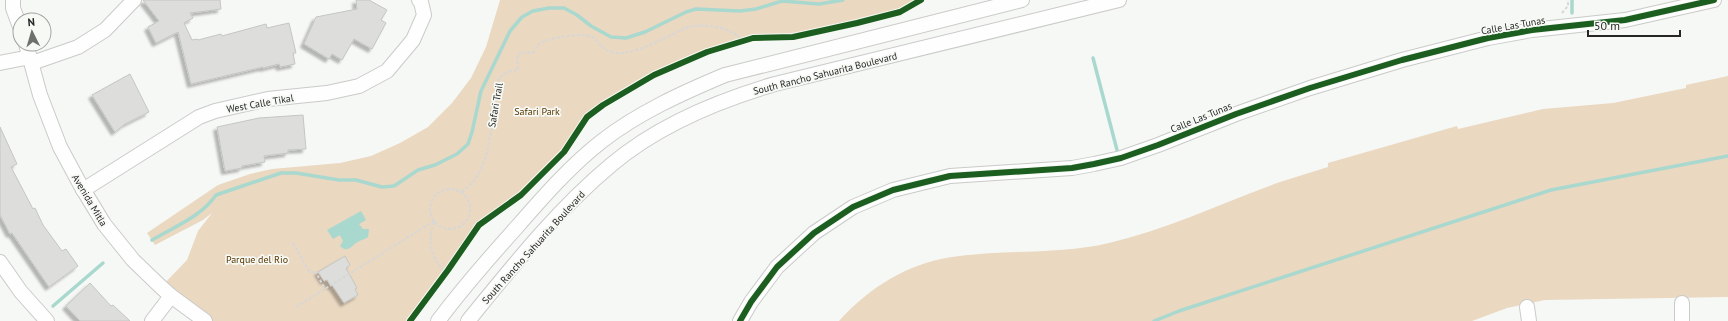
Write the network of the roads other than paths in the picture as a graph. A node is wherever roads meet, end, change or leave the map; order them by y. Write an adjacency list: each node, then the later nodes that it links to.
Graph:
1 (13, 0): 7 (street)
2 (134, 0): 8 (street)
3 (419, 0): 10 (street, West Calle Tikal)
4 (1022, 0): 17 (street)
5 (1119, 0): 18 (street, South Rancho Sahuarita Boulevard)
6 (1707, 0): 19 (street, Calle Las Tunas)
7 (14, 12)
8 (30, 55): 9 (street); 10 (street, Avenida Mitla)
9 (0, 63)
10 (83, 190): 12 (street, Avenida Mitla)
11 (0, 262): 14 (street)
12 (171, 296): 15 (street); 16 (street, Avenida Mitla)
13 (1682, 303): 20 (street)
14 (45, 320)
15 (152, 321)
16 (205, 321)
17 (438, 321)
18 (468, 321)
19 (740, 321)
20 (1682, 321)

